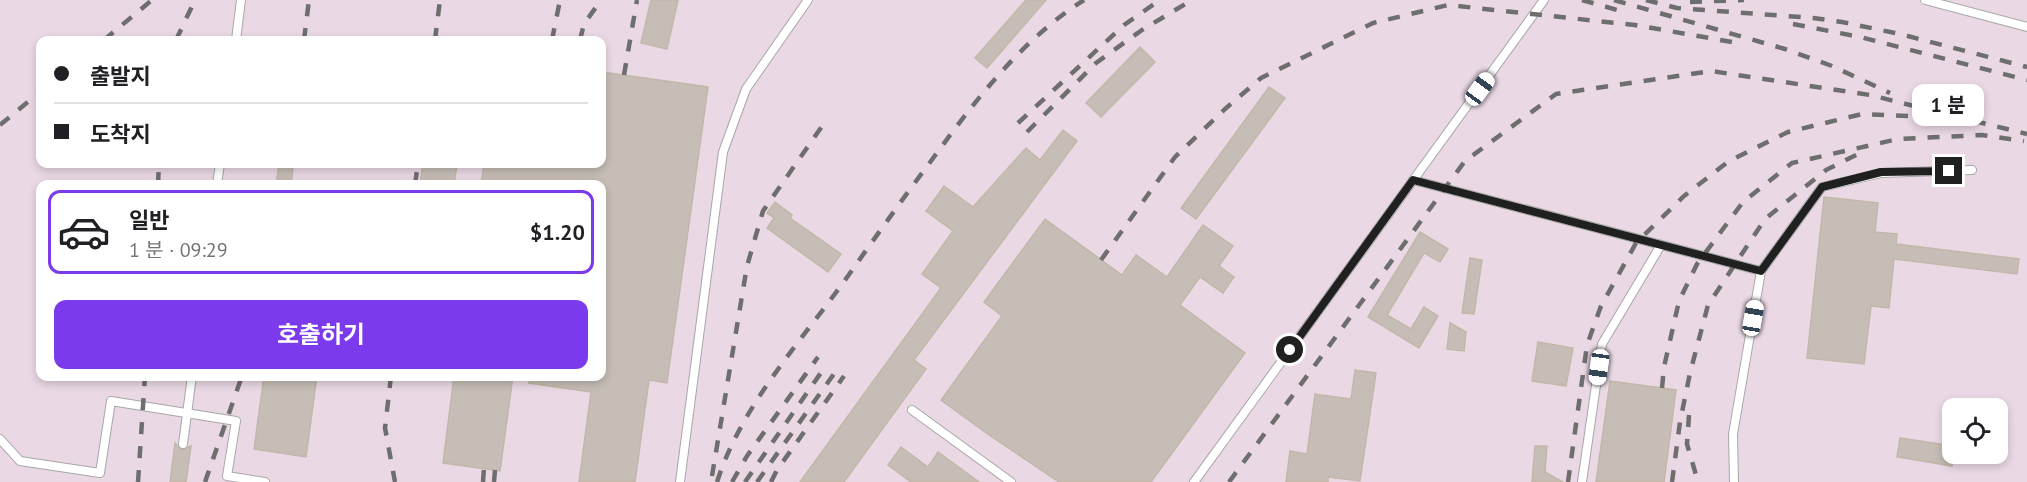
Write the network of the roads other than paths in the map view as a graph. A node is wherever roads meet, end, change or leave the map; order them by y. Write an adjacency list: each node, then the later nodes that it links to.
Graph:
1 (241, 0): 6 (lane)
2 (808, 0): 17 (lane)
3 (1544, 0): 8 (lane)
4 (1926, 0): 5 (lane)
5 (2027, 27)
6 (236, 36)
7 (1972, 170): 10 (lane)
8 (1413, 180): 9 (lane); 19 (lane)
9 (1661, 245): 10 (lane); 20 (lane)
10 (1761, 271): 21 (lane)
11 (191, 381): 13 (lane)
12 (912, 410): 18 (lane)
13 (187, 413): 14 (lane); 15 (lane); 16 (lane)
14 (0, 439)
15 (183, 444)
16 (265, 482)
17 (680, 482)
18 (1011, 482)
19 (1194, 482)
20 (1582, 482)
21 (1734, 482)

